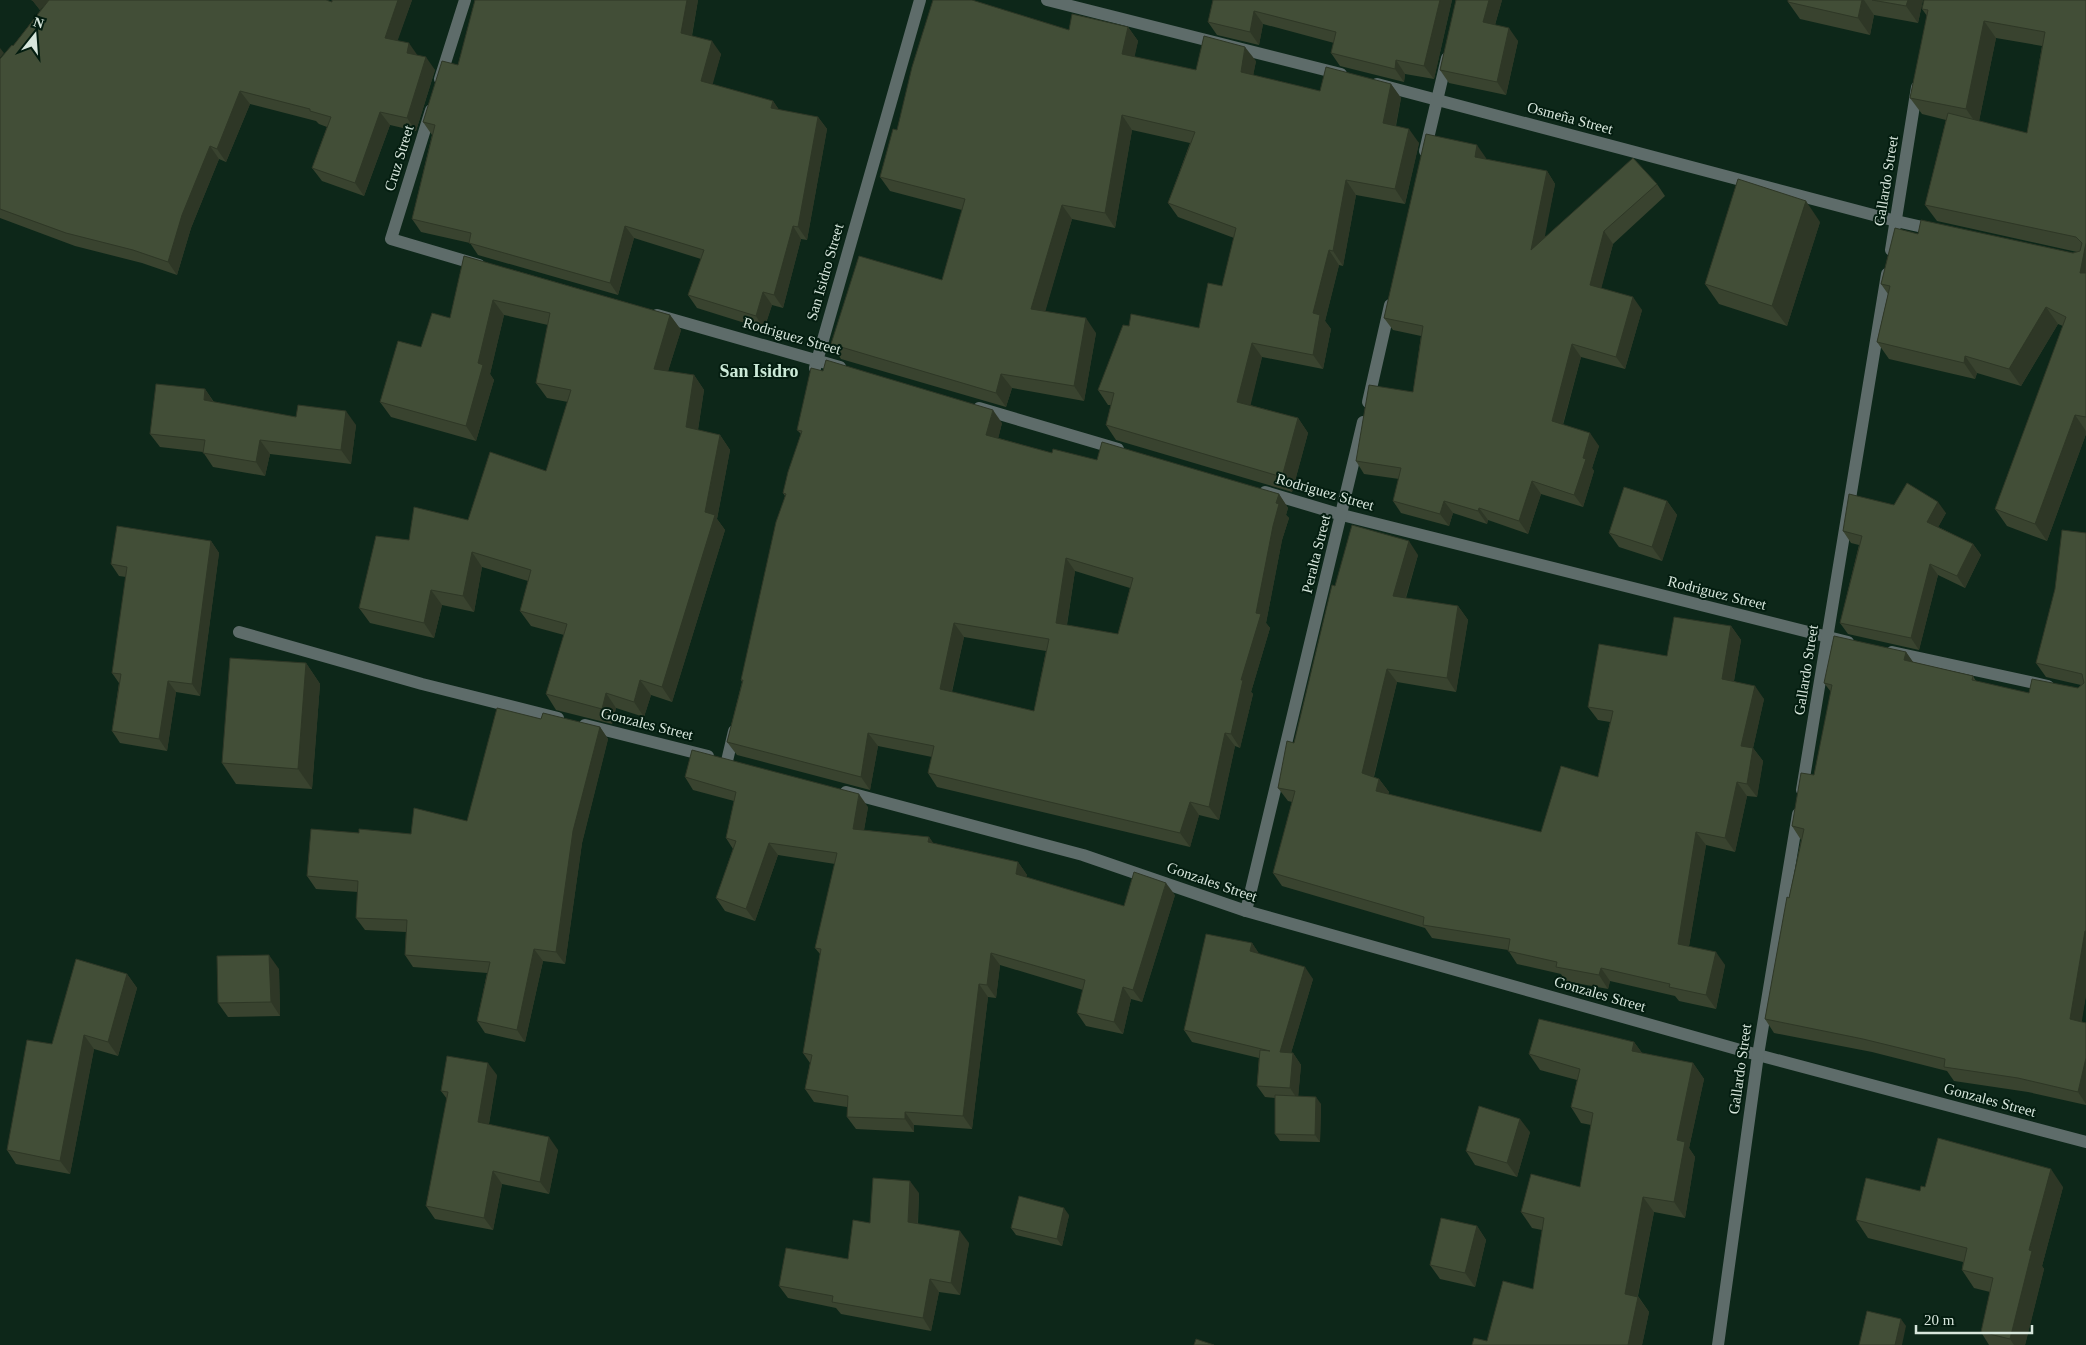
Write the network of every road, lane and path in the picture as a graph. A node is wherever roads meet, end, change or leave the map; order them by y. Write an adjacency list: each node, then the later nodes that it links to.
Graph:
1 (465, 0): 10 (street, Cruz Street)
2 (920, 0): 13 (street, San Isidro Street)
3 (1047, 0): 6 (street, Osmeña Street)
4 (1450, 45): 6 (street)
5 (1918, 77): 8 (street, Gallardo Street)
6 (1437, 99): 7 (street); 8 (street, Osmeña Street)
7 (1422, 167)
8 (1896, 221): 9 (street, Osmeña Street); 21 (street, Gallardo Street)
9 (1953, 233)
10 (490, 268)
11 (1393, 292): 19 (street, Peralta Street)
12 (644, 311): 13 (street, Rodriguez Street)
13 (817, 360): 14 (street, Rodriguez Street); 15 (street, San Isidro Street)
14 (855, 371)
15 (813, 379)
16 (970, 405): 17 (street)
17 (1132, 453)
18 (1256, 489): 19 (street, Rodriguez Street)
19 (1342, 515): 21 (street, Rodriguez Street); 27 (street, Peralta Street)
20 (239, 632): 25 (street, Gonzales Street)
21 (1828, 638): 22 (street, Rodriguez Street); 28 (street, Gallardo Street)
22 (1856, 644)
23 (1876, 648): 24 (street)
24 (2057, 688)
25 (736, 723)
26 (833, 789): 27 (street, Gonzales Street)
27 (1246, 911): 28 (street, Gonzales Street)
28 (1758, 1055): 29 (street, Gonzales Street); 30 (street, Gallardo Street)
29 (2086, 1142)
30 (1718, 1345)

